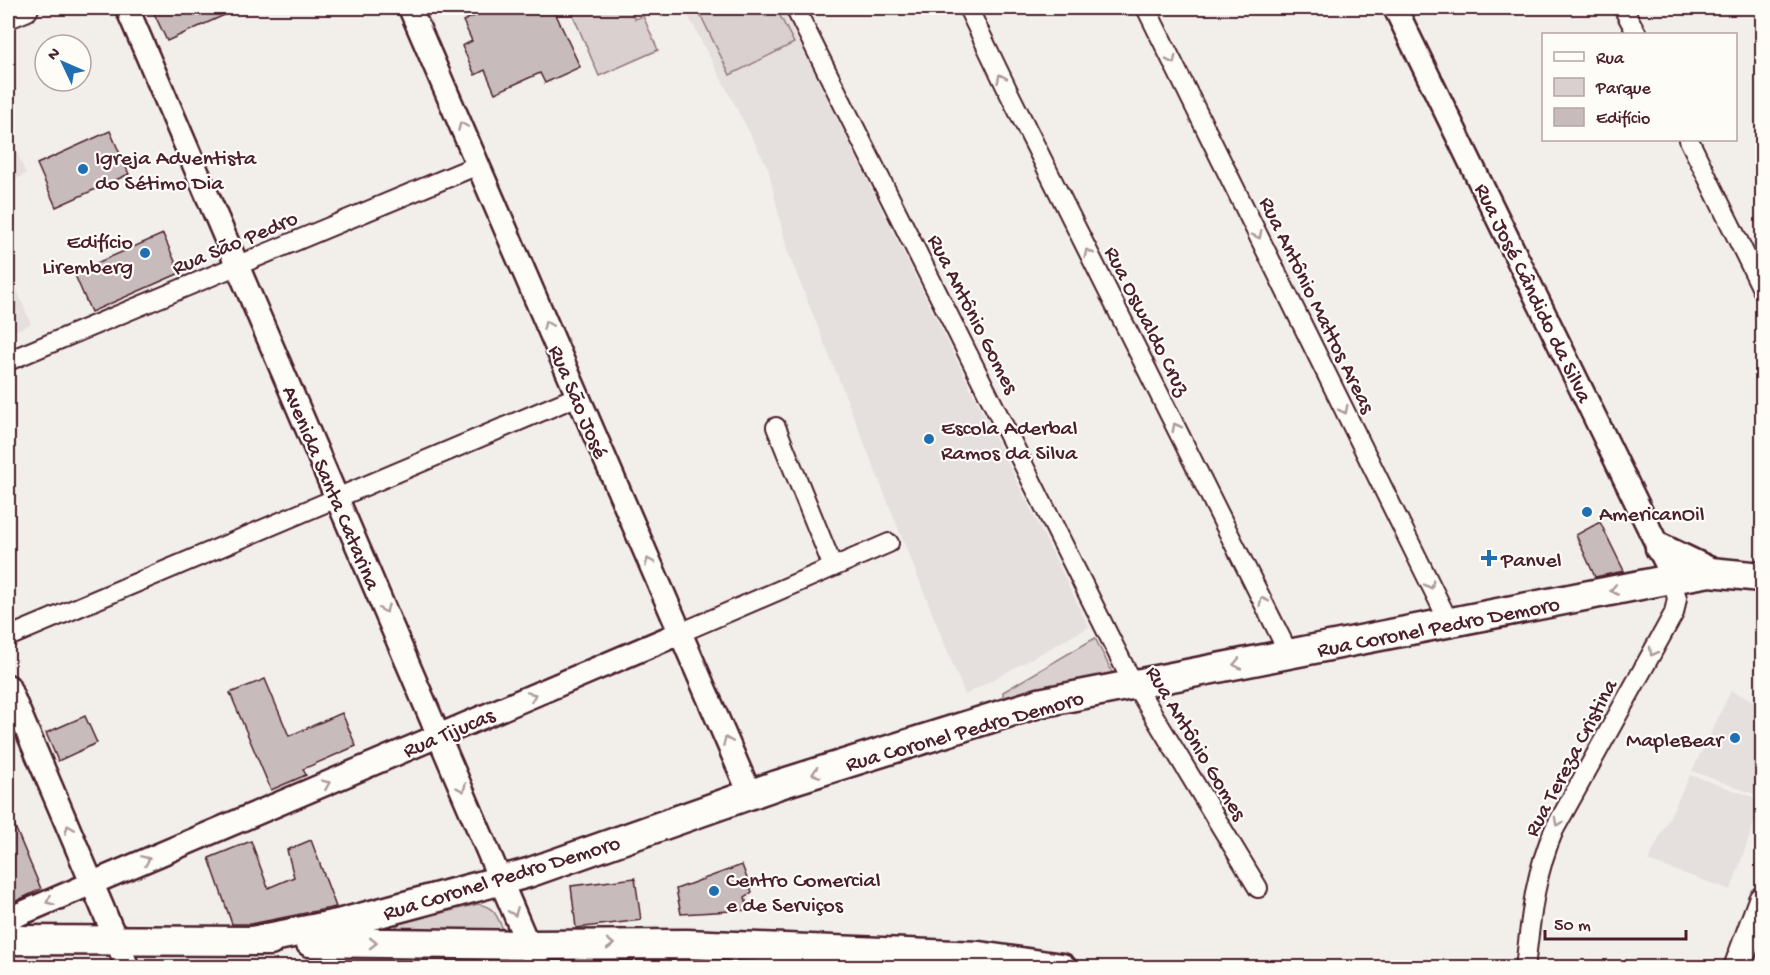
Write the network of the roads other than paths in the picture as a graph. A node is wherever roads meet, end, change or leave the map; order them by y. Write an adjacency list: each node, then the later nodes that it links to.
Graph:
1 (25, 8): 9 (main road)
2 (127, 8): 13 (street, Avenida Santa Catarina)
3 (410, 8): 12 (street, Rua São José, one-way to 3)
4 (795, 8): 29 (street, Rua Antônio Gomes)
5 (968, 8): 28 (street, Rua Oswaldo Cruz, one-way to 5)
6 (1146, 8): 25 (street, Rua Antônio Mattos Areas, one-way to 25)
7 (1395, 8): 20 (street, Rua José Cândido da Silva)
8 (1623, 8): 10 (street)
9 (8, 15)
10 (1636, 33)
11 (1689, 141): 14 (street)
12 (478, 165): 13 (street, Rua São Pedro); 16 (street, Rua São José, one-way to 12)
13 (237, 265): 15 (street, Rua São Pedro); 18 (street, Avenida Santa Catarina)
14 (1762, 289)
15 (8, 361)
16 (578, 396): 18 (street); 26 (street, Rua São José, one-way to 16)
17 (776, 428): 21 (street)
18 (337, 498): 27 (street); 31 (street, Avenida Santa Catarina, one-way to 31)
19 (889, 543): 21 (street, Rua Tijucas)
20 (1660, 548): 22 (main road); 24 (street, Rua José Cândido da Silva)
21 (833, 567): 26 (street, Rua Tijucas)
22 (1710, 572): 23 (main road, Rua Coronel Pedro Demoro); 24 (main road, Rua Coronel Pedro Demoro)
23 (1762, 577)
24 (1671, 579): 25 (main road, Rua Coronel Pedro Demoro, one-way to 25); 44 (street, Rua Tereza Cristina, one-way to 44)
25 (1449, 622): 28 (main road, Rua Coronel Pedro Demoro)
26 (680, 633): 31 (street, Rua Tijucas, one-way to 26); 32 (street, Rua São José, one-way to 26)
27 (8, 637)
28 (1289, 654): 29 (main road, Rua Coronel Pedro Demoro, one-way to 29)
29 (1134, 684): 32 (main road, Rua Coronel Pedro Demoro, one-way to 32); 35 (street, Rua Antônio Gomes)
30 (8, 686): 34 (street, one-way to 30)
31 (439, 735): 33 (street, Avenida Santa Catarina, one-way to 33); 34 (street, Rua Tijucas, one-way to 31)
32 (750, 794): 33 (main road, Rua Coronel Pedro Demoro)
33 (501, 880): 40 (main road, Rua Coronel Pedro Demoro); 41 (street, Avenida Santa Catarina, one-way to 41)
34 (93, 883): 37 (street, Rua Tijucas, one-way to 37); 39 (street)
35 (1258, 888)
36 (1762, 900): 45 (main road)
37 (8, 919)
38 (8, 940): 39 (main road)
39 (117, 940): 40 (main road); 42 (street)
40 (252, 941): 41 (main road, one-way to 41)
41 (533, 956): 43 (main road, one-way to 43)
42 (128, 968)
43 (1062, 968)
44 (1525, 968)
45 (1737, 968)

